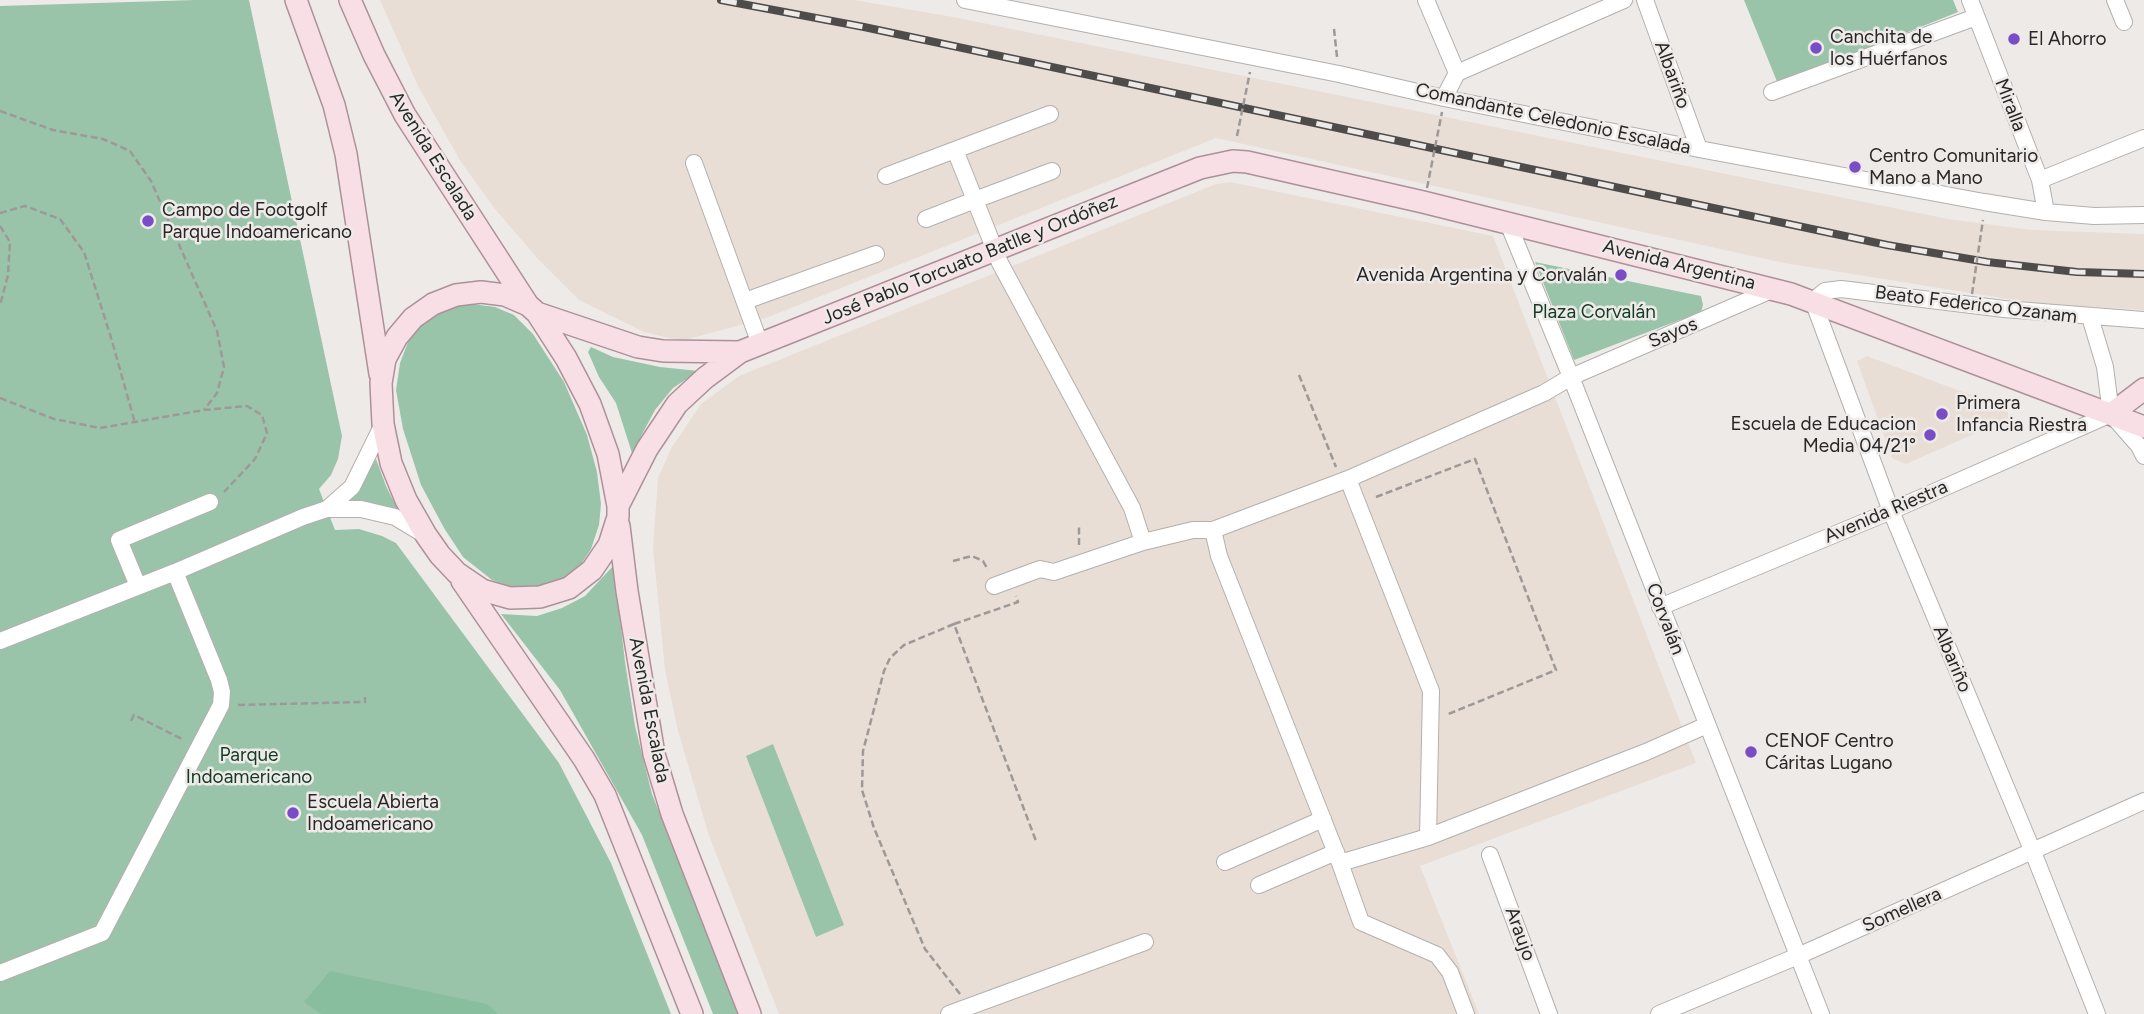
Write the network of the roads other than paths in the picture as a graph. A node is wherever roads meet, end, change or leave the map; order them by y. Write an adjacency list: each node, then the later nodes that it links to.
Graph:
1 (296, 0): 38 (main road)
2 (350, 0): 33 (main road, Avenida Escalada)
3 (965, 0): 13 (street, Comandante Celedonio Escalada)
4 (1426, 0): 11 (street)
5 (1624, 0): 11 (street)
6 (1645, 0): 16 (street, Albariño)
7 (1970, 0): 9 (street, Miralla)
8 (2115, 0): 10 (street)
9 (1976, 17): 12 (street); 22 (street, Miralla)
10 (2124, 22)
11 (1457, 73): 13 (street)
12 (1772, 92)
13 (1443, 105): 16 (street, Comandante Celedonio Escalada)
14 (1050, 114): 17 (street)
15 (2144, 138): 22 (street)
16 (1699, 149): 24 (street, Comandante Celedonio Escalada)
17 (956, 150): 21 (street); 23 (street)
18 (694, 163): 31 (street)
19 (1200, 168): 27 (main road, Avenida Argentina); 28 (main road, José Pablo Torcuato Batlle y Ordóñez)
20 (1052, 171): 23 (street)
21 (886, 176)
22 (2040, 180): 24 (street, Miralla)
23 (975, 200): 26 (street); 28 (street)
24 (2046, 212): 25 (street, Comandante Celedonio Escalada)
25 (2144, 215)
26 (926, 219)
27 (1508, 223): 30 (main road, Avenida Argentina); 37 (street, Corvalán)
28 (992, 244): 36 (main road, José Pablo Torcuato Batlle y Ordóñez); 52 (street)
29 (876, 254): 31 (street)
30 (1774, 289): 32 (main road, Avenida Argentina); 37 (street, Sayos)
31 (745, 301): 36 (street)
32 (1813, 302): 34 (street, Beato Federico Ozanam); 41 (main road, Avenida Argentina); 49 (street, Albariño)
33 (533, 309): 36 (main road, José Pablo Torcuato Batlle y Ordóñez); 38 (main road, José Pablo Torcuato Batlle y Ordóñez); 48 (main road, Avenida Escalada)
34 (2090, 317): 35 (street, Beato Federico Ozanam); 41 (street)
35 (2144, 320)
36 (750, 348): 48 (main road, José Pablo Torcuato Batlle y Ordóñez)
37 (1571, 377): 45 (street, Sayos); 57 (street, Corvalán)
38 (381, 383): 42 (main road)
39 (2144, 389): 41 (main road, Avenida Riestra)
40 (2144, 408): 41 (main road, Avenida Riestra)
41 (2111, 414): 43 (main road, Avenida Argentina); 44 (street); 49 (street, Avenida Riestra)
42 (383, 424): 47 (street); 51 (main road)
43 (2144, 427)
44 (2144, 456)
45 (1348, 479): 50 (street, Sayos); 62 (street)
46 (210, 502): 56 (street)
47 (327, 509): 51 (street); 53 (street)
48 (618, 511): 54 (main road, José Pablo Torcuato Batlle y Ordóñez); 72 (main road, Avenida Escalada)
49 (1891, 511): 57 (street, Avenida Riestra); 63 (street, Albariño)
50 (1213, 530): 52 (street, Sayos); 61 (street)
51 (426, 535): 54 (main road)
52 (1143, 542): 55 (street, Sayos)
53 (174, 572): 56 (street); 70 (street)
54 (457, 573): 71 (main road)
55 (1002, 583)
56 (138, 586): 58 (street)
57 (1660, 607): 59 (street, Corvalán)
58 (0, 641)
59 (1707, 726): 62 (street); 69 (street, Corvalán)
60 (2144, 800): 63 (street, Somellera)
61 (1323, 819): 65 (street); 66 (street)
62 (1428, 837): 65 (street)
63 (2033, 852): 69 (street, Somellera); 78 (street, Albariño)
64 (1490, 855): 75 (street, Araujo)
65 (1338, 857): 67 (street); 74 (street)
66 (1225, 862)
67 (1259, 885)
68 (1145, 942): 73 (street)
69 (1798, 956): 76 (street, Somellera); 77 (street, Corvalán)
70 (0, 973)
71 (692, 1014)
72 (750, 1014)
73 (949, 1014)
74 (1466, 1014)
75 (1549, 1014)
76 (1658, 1014)
77 (1821, 1014)
78 (2097, 1014)

